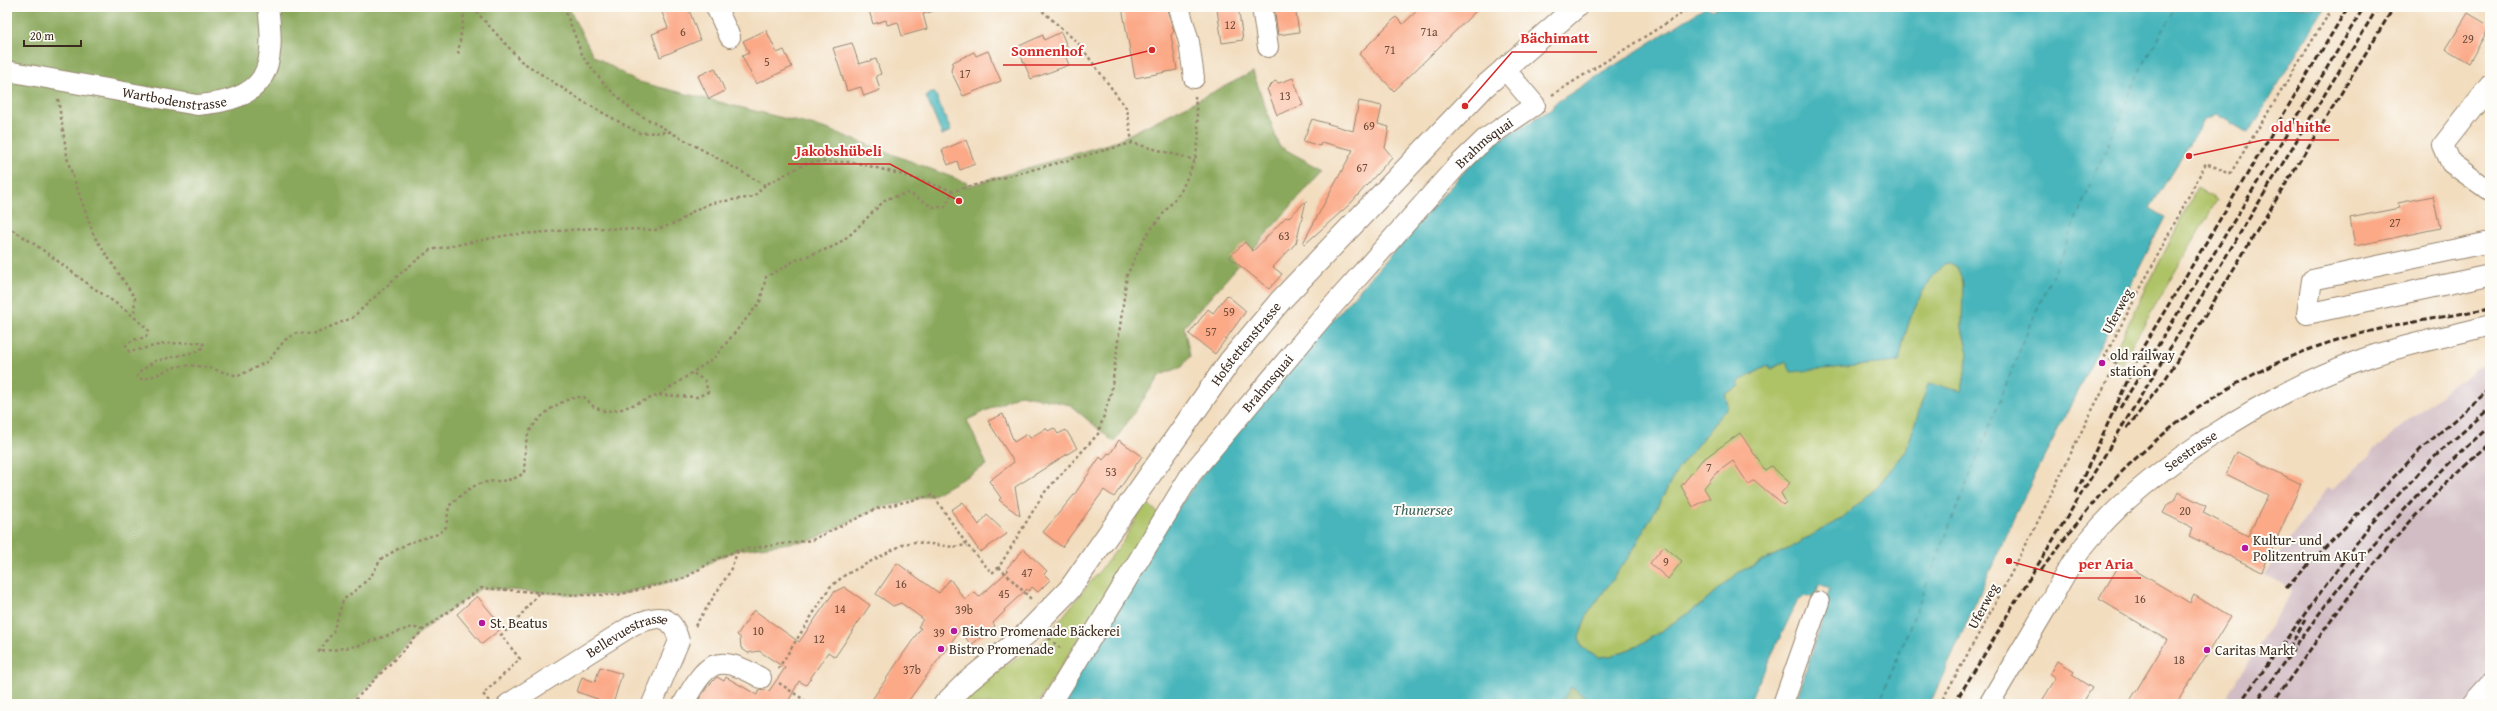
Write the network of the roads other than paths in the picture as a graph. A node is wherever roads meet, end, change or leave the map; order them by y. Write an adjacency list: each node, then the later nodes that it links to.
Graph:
1 (268, 7): 9 (street, Wartbodenstrasse)
2 (716, 7): 6 (street)
3 (1179, 7): 10 (street)
4 (1262, 7): 7 (street)
5 (1568, 10): 8 (main road, Hofstettenstrasse)
6 (730, 37)
7 (1268, 47)
8 (1504, 68): 21 (main road, Hofstettenstrasse); 22 (street, Brahmsquai)
9 (7, 72)
10 (1194, 78)
11 (2490, 85): 12 (street)
12 (2490, 191)
13 (2490, 242): 14 (street)
14 (2490, 275)
15 (2490, 325): 24 (street, Seestrasse)
16 (1819, 602): 23 (street)
17 (770, 676): 20 (street)
18 (508, 704): 19 (street, Bellevuestrasse)
19 (652, 704)
20 (683, 704)
21 (945, 704)
22 (1051, 704)
23 (1783, 704)
24 (1989, 704)

